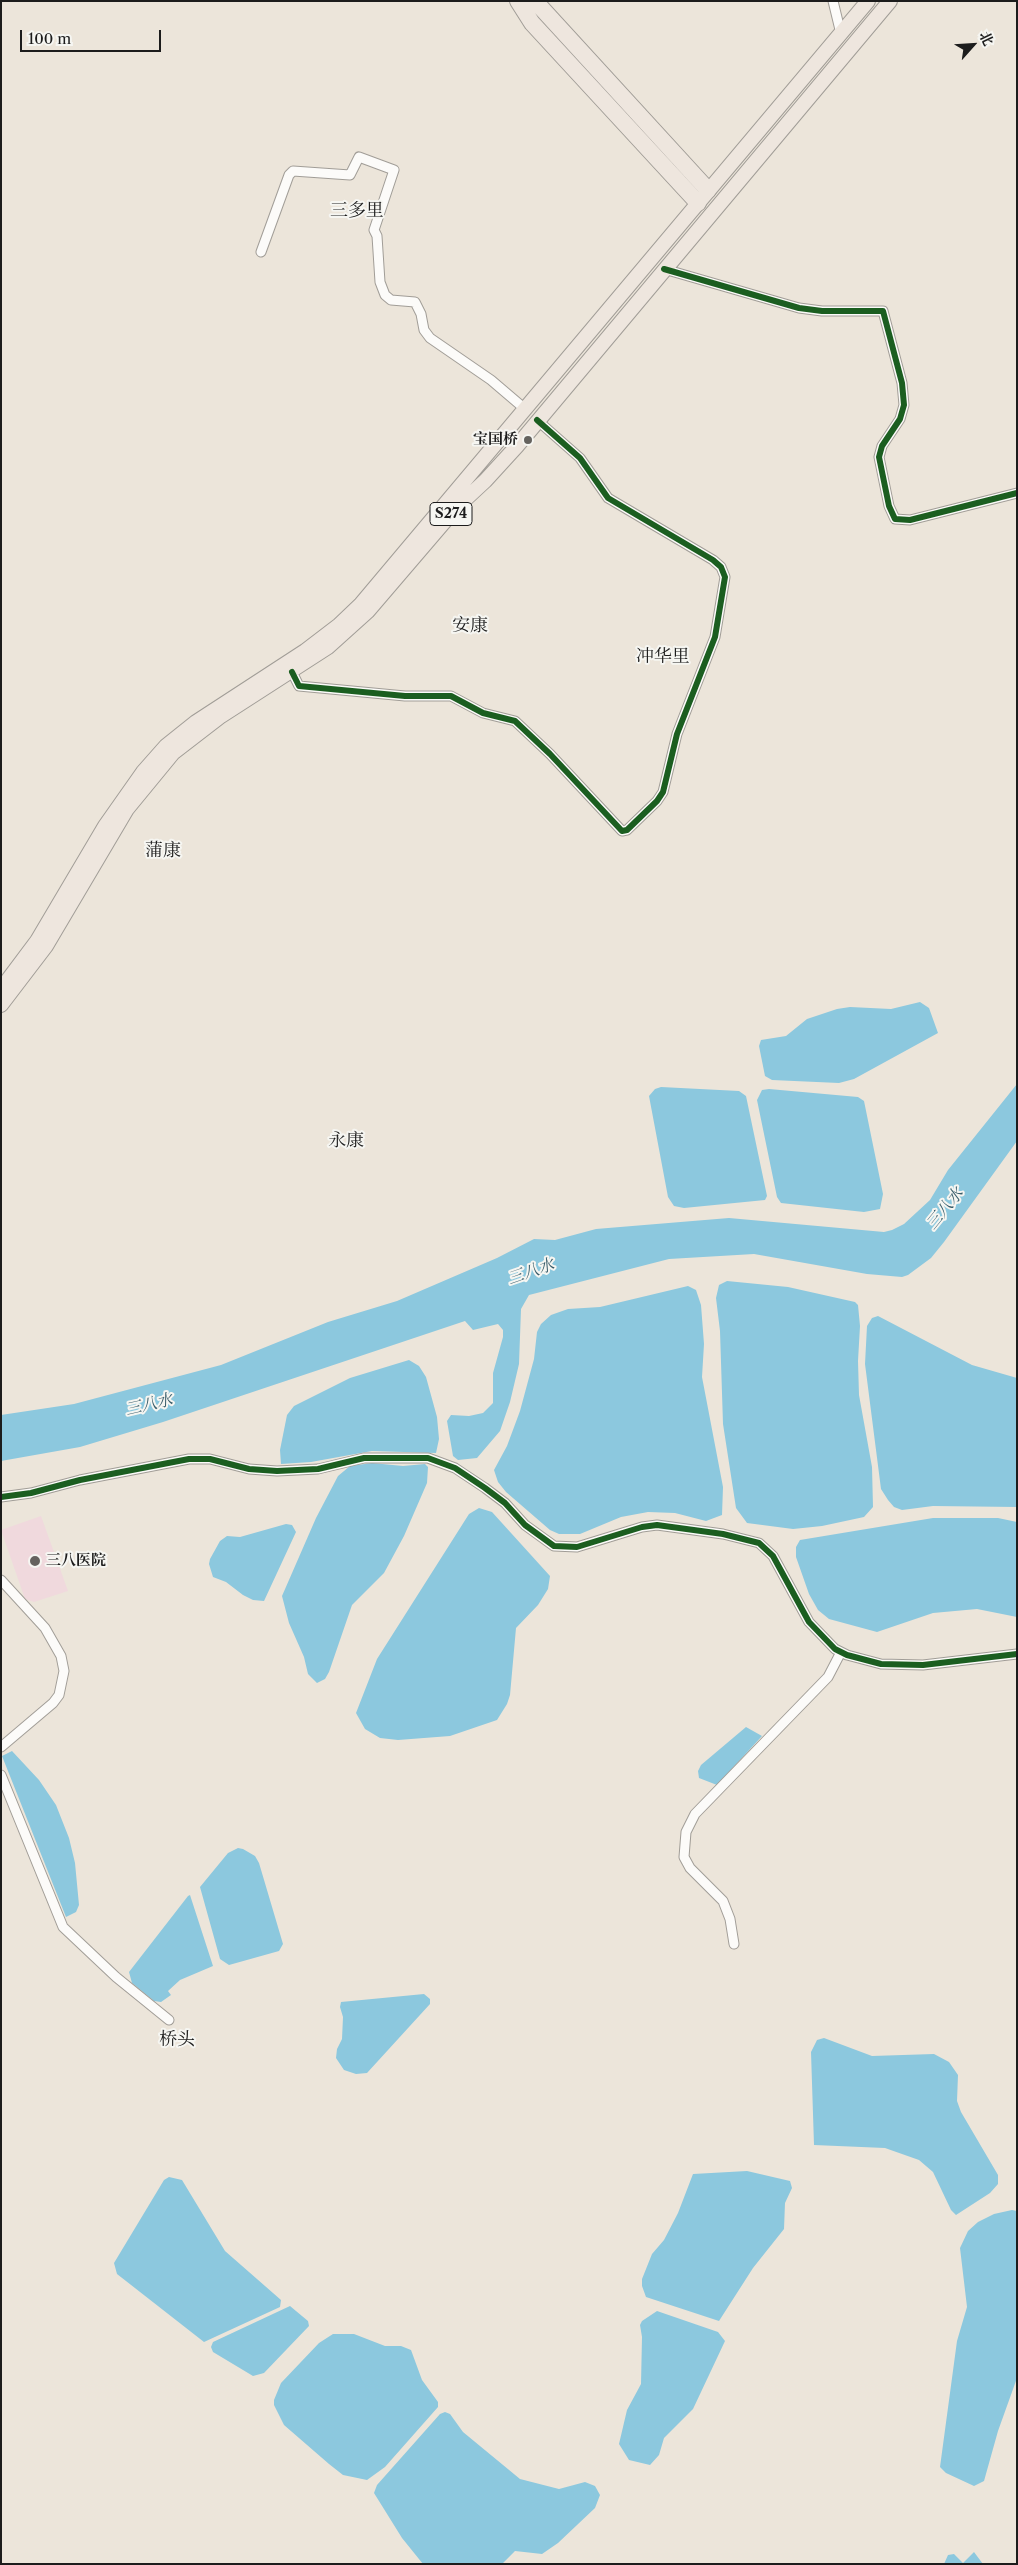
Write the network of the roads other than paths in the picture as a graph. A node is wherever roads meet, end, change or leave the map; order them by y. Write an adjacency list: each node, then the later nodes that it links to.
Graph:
1 (518, 1): 7 (highway)
2 (535, 1): 7 (highway)
3 (833, 1): 6 (street)
4 (868, 1): 6 (main road, S274)
5 (890, 1): 9 (main road, S274)
6 (841, 34): 7 (main road, S274)
7 (703, 196): 10 (main road, S274)
8 (261, 252): 10 (street)
9 (664, 269): 11 (main road, S274); 12 (street)
10 (525, 409): 11 (main road); 14 (main road, S274)
11 (537, 420): 13 (main road, S274); 13 (street)
12 (1017, 494)
13 (292, 672): 15 (main road, S274)
14 (1, 989)
15 (1, 1005)
16 (1, 1497): 18 (street)
17 (1, 1580): 20 (street)
18 (841, 1652): 19 (street); 22 (street)
19 (1017, 1654)
20 (1, 1747)
21 (1, 1775): 23 (street)
22 (734, 1944)
23 (169, 2020)

